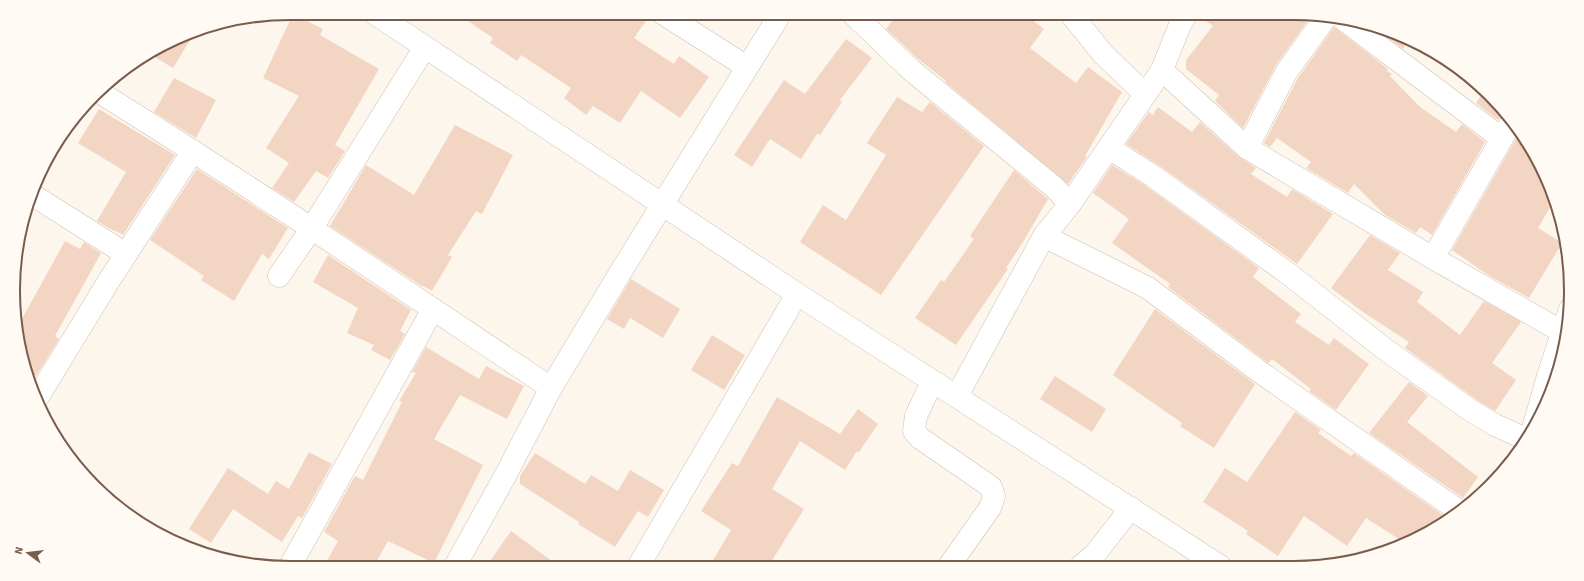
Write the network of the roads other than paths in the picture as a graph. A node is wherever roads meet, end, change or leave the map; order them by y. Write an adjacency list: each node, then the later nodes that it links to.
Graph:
1 (384, 20): 9 (street)
2 (673, 20): 10 (street)
3 (777, 20): 10 (street)
4 (859, 20): 19 (street)
5 (1076, 20): 12 (street)
6 (1183, 20): 11 (street)
7 (1323, 22): 16 (street)
8 (1353, 26): 14 (street)
9 (425, 47): 20 (street); 21 (street)
10 (747, 67): 20 (street)
11 (1162, 70): 12 (street); 16 (street)
12 (1145, 94): 15 (street)
13 (104, 95): 17 (street)
14 (1507, 130): 24 (street)
15 (1109, 148): 19 (street); 35 (street)
16 (1246, 148): 24 (street)
17 (193, 151): 21 (street); 23 (street)
18 (37, 198): 23 (street)
19 (1070, 204): 22 (street)
20 (662, 205): 26 (street); 32 (street)
21 (312, 228): 25 (street); 27 (street)
22 (1044, 236): 34 (street); 37 (street)
23 (126, 254): 33 (street)
24 (1433, 258): 28 (street)
25 (279, 276)
26 (797, 294): 31 (street); 40 (street)
27 (432, 309): 32 (street); 38 (street)
28 (1561, 331)
29 (1555, 360): 30 (street)
30 (1549, 380)
31 (932, 382): 34 (street); 41 (street)
32 (551, 388): 39 (street)
33 (40, 392)
34 (957, 396): 36 (street)
35 (1521, 436)
36 (1131, 508): 42 (street); 43 (street)
37 (1454, 508)
38 (293, 561)
39 (458, 561)
40 (641, 561)
41 (953, 561)
42 (1087, 561)
43 (1212, 561)

